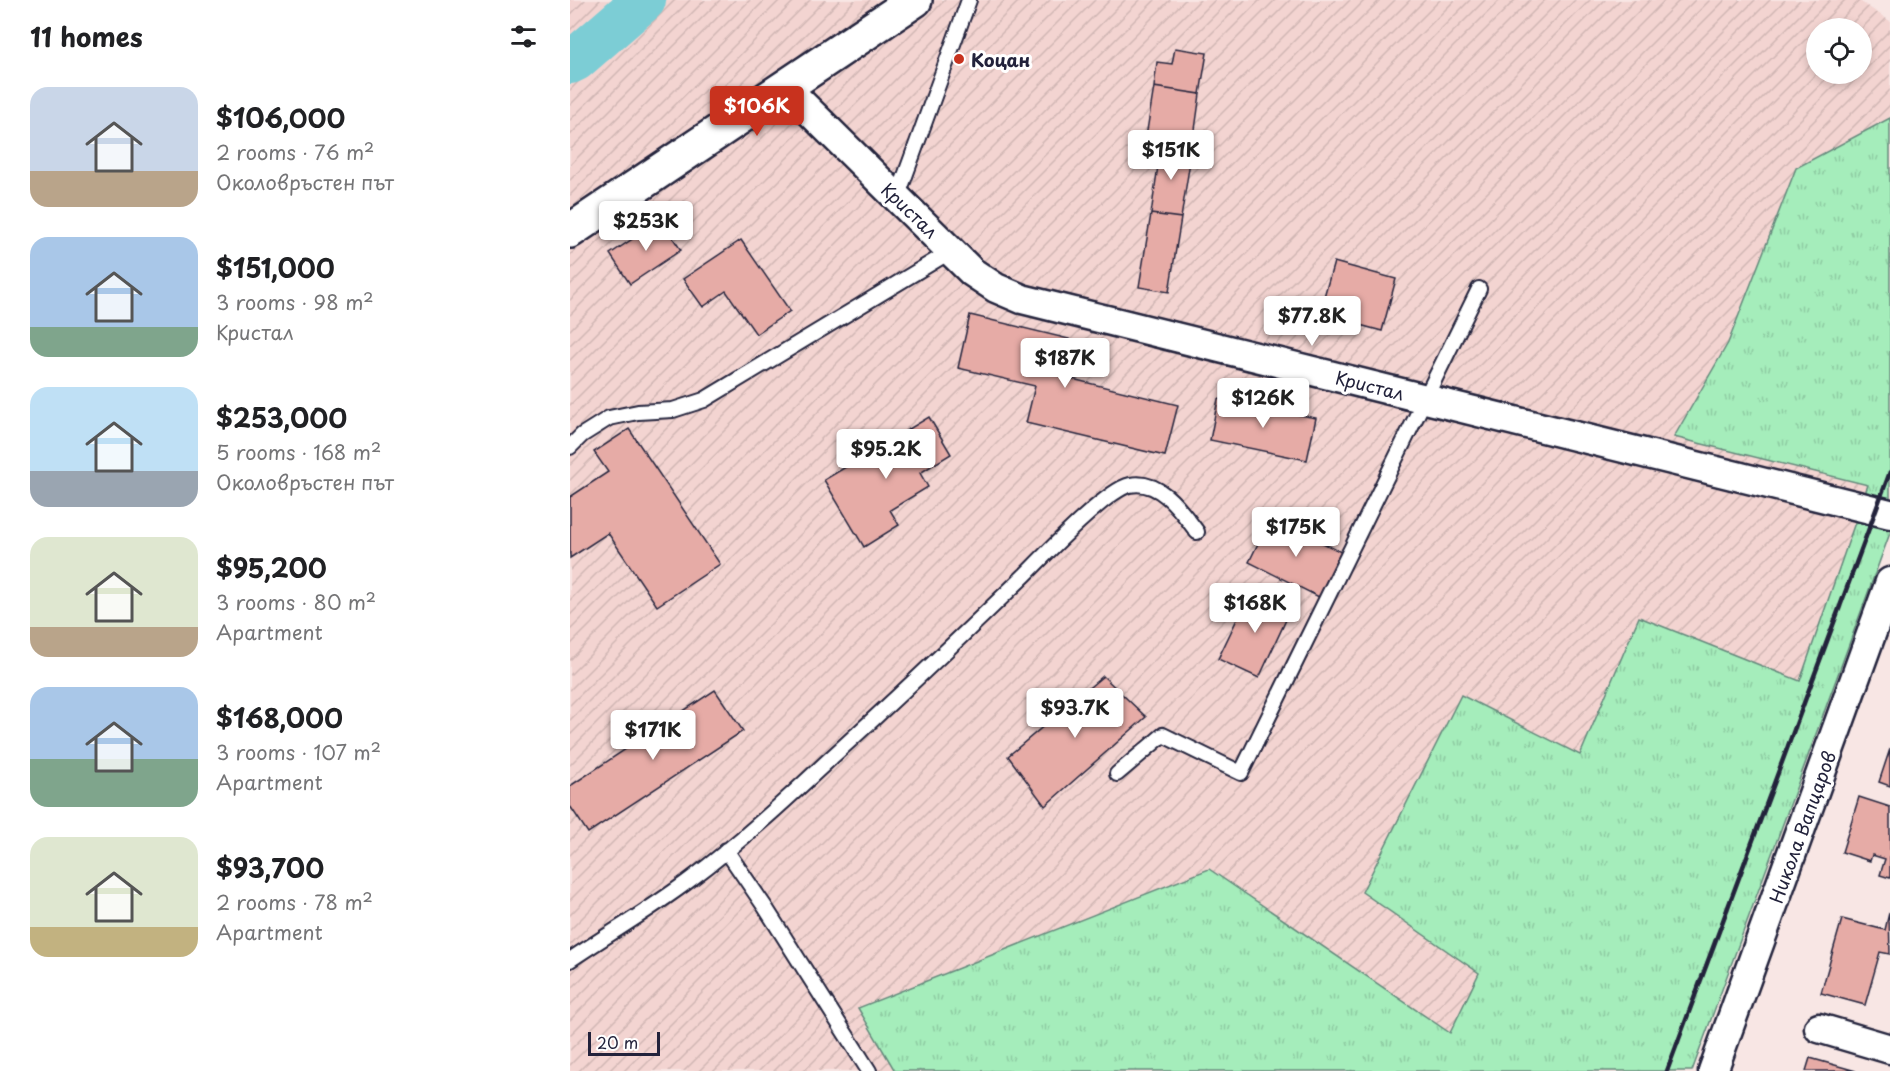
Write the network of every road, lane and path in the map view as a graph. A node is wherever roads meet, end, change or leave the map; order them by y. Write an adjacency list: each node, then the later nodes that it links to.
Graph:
1 (915, 0): 3 (street)
2 (969, 0): 4 (lane)
3 (785, 87): 4 (street, Кристал); 5 (street)
4 (897, 198): 6 (street, Кристал)
5 (570, 231)
6 (951, 251): 8 (street, Кристал); 9 (lane)
7 (1479, 290): 8 (lane)
8 (1426, 399): 10 (street, Кристал); 13 (lane)
9 (570, 447)
10 (1890, 514)
11 (1197, 532): 14 (lane)
12 (1890, 582): 19 (street, Никола Вапцаров)
13 (1117, 774)
14 (726, 850): 15 (lane); 18 (lane)
15 (570, 960)
16 (1819, 1028): 17 (street)
17 (1890, 1049)
18 (869, 1071)
19 (1713, 1071)

